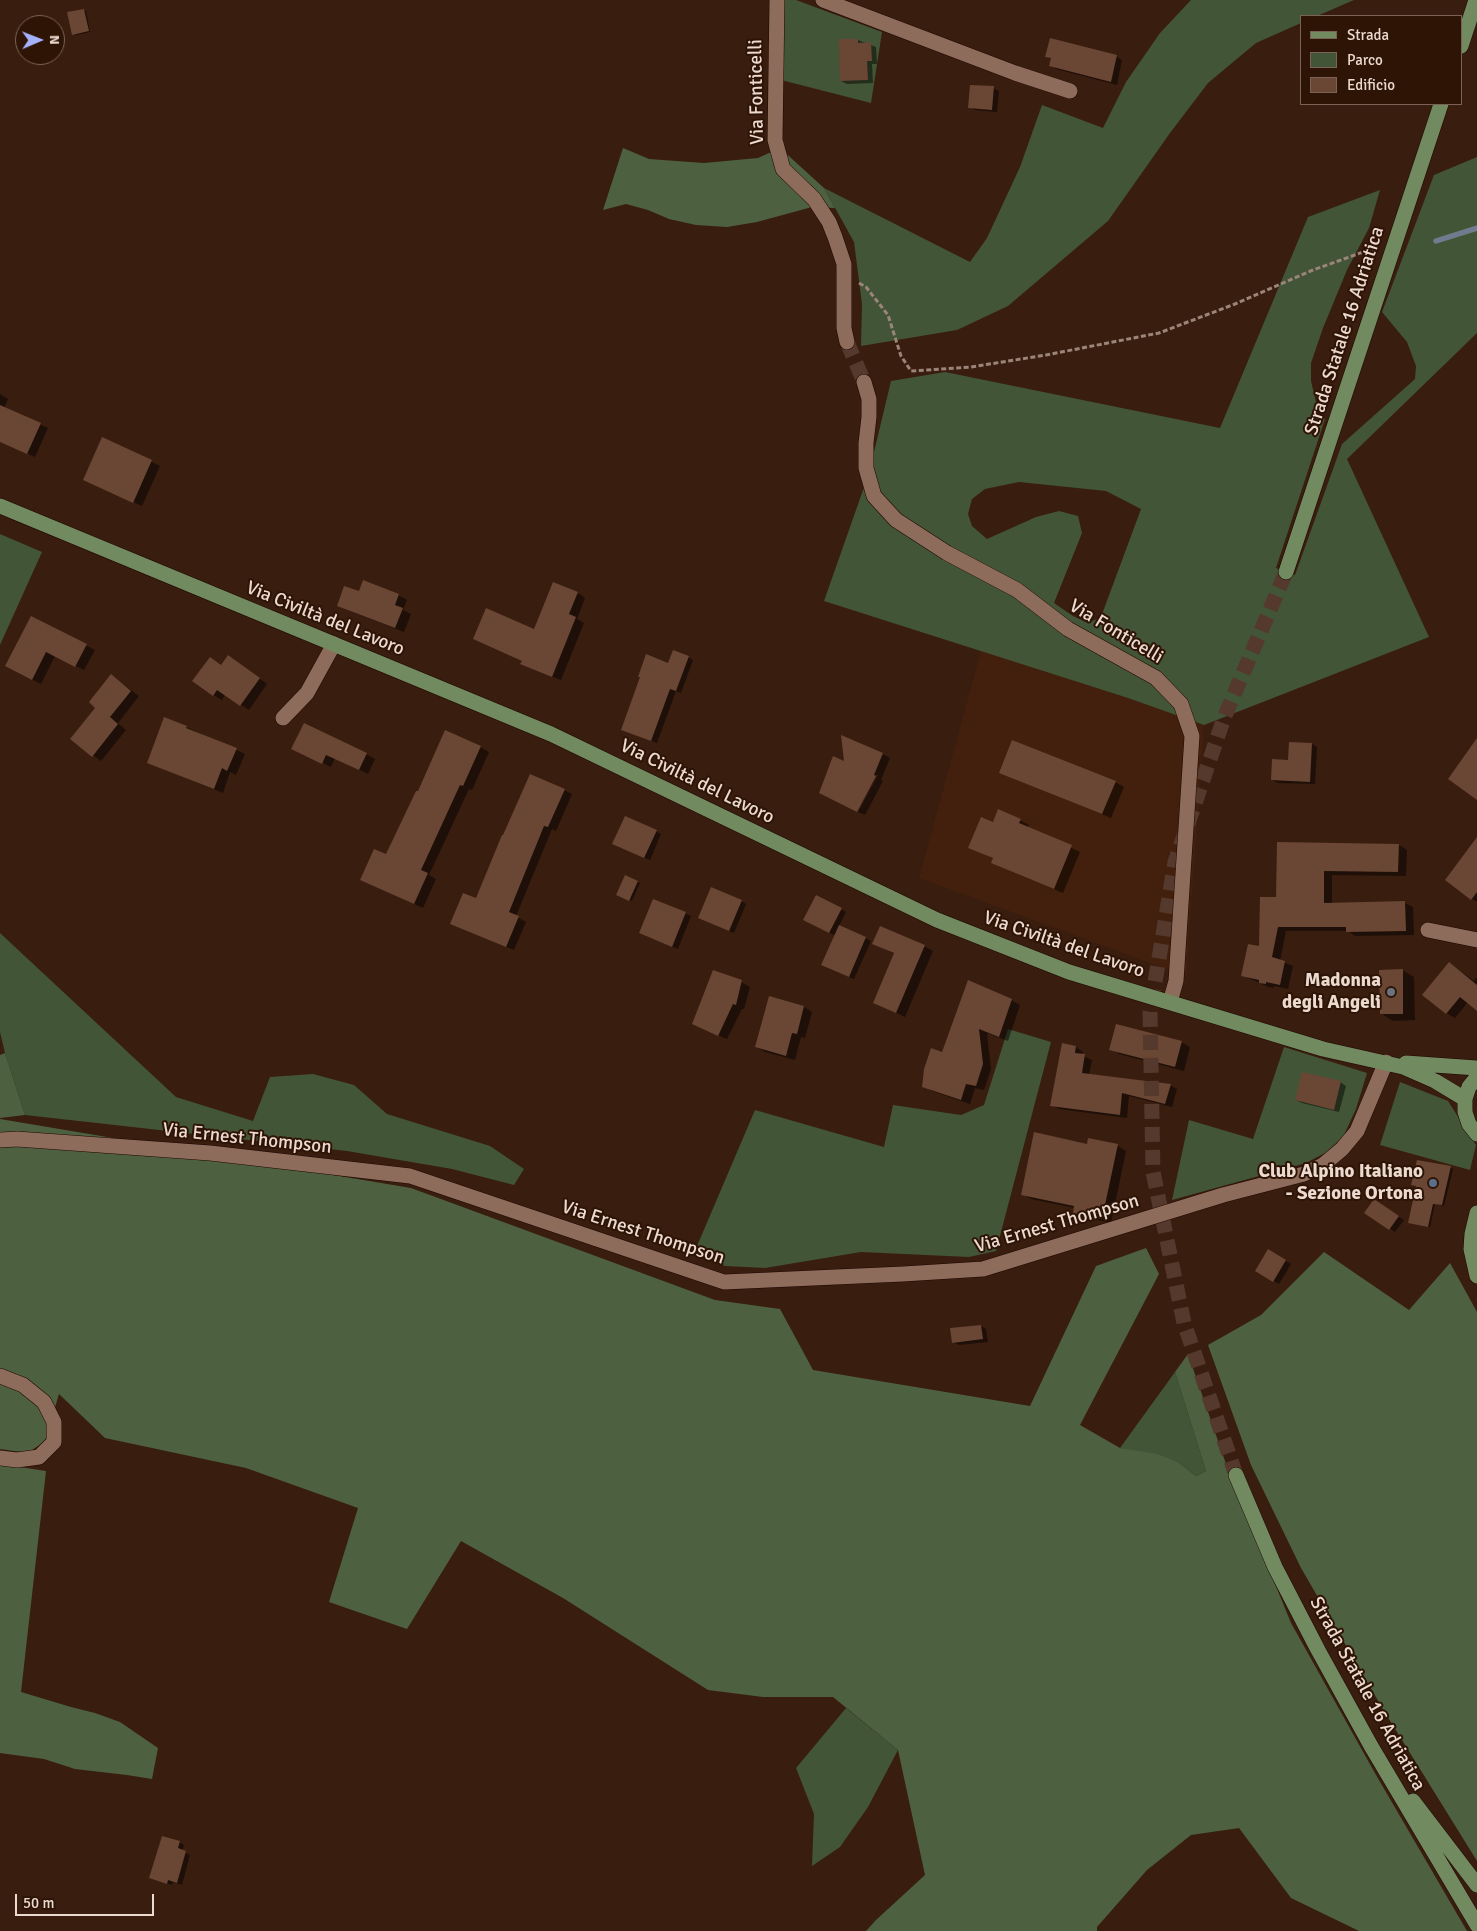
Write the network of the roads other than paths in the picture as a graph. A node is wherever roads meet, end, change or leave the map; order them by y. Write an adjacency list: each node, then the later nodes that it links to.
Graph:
1 (776, 0): 7 (street, Via Fonticelli)
2 (823, 0): 5 (street)
3 (1476, 0): 4 (main road)
4 (1462, 43)
5 (1070, 91)
6 (1441, 105): 10 (main road, Strada Statale 16 Adriatica)
7 (847, 342)
8 (864, 382): 15 (street, Via Fonticelli)
9 (0, 506): 11 (main road, Via Civiltà del Lavoro)
10 (1286, 572)
11 (334, 644): 12 (street); 15 (main road, Via Civiltà del Lavoro)
12 (283, 718)
13 (1428, 930): 14 (street)
14 (1477, 940)
15 (1170, 1002): 16 (main road, Via Civiltà del Lavoro)
16 (1386, 1062): 17 (main road, Via Civiltà del Lavoro); 19 (main road, Via Civiltà del Lavoro); 21 (street, Via Ernest Thompson)
17 (1477, 1068)
18 (1477, 1077): 19 (main road)
19 (1465, 1099): 20 (main road)
20 (1477, 1135)
21 (0, 1140)
22 (1477, 1213): 23 (main road)
23 (1477, 1276)
24 (0, 1376): 25 (street)
25 (0, 1458)
26 (1236, 1475): 27 (main road, Strada Statale 16 Adriatica)
27 (1371, 1746): 28 (main road); 29 (main road, Strada Statale 16 Adriatica)
28 (1477, 1885)
29 (1477, 1925)

